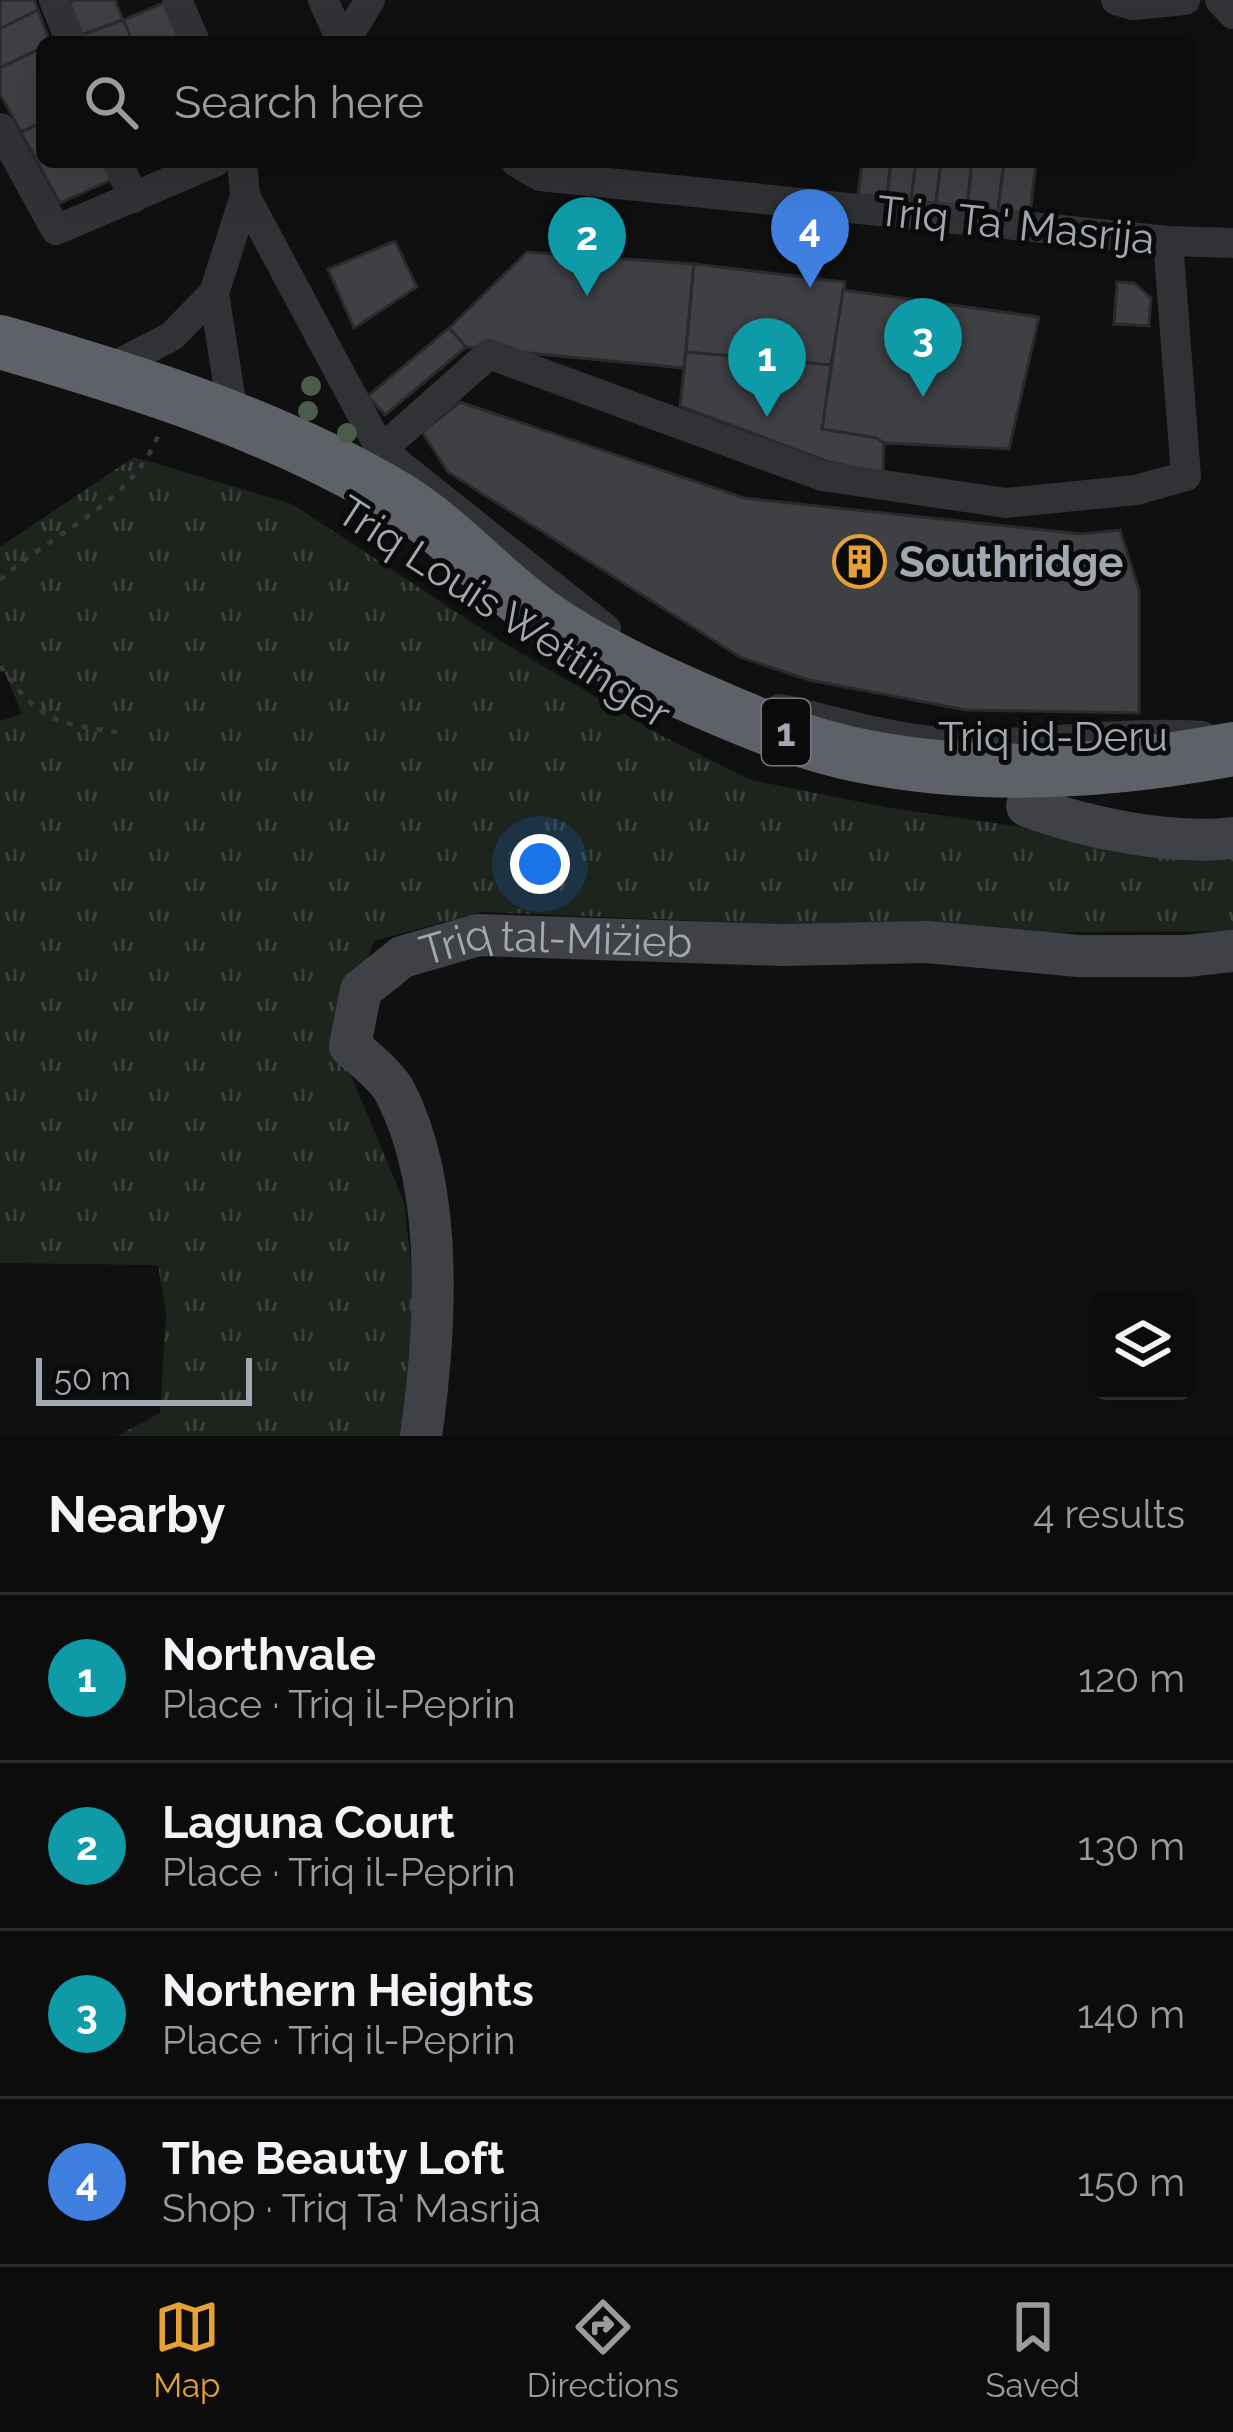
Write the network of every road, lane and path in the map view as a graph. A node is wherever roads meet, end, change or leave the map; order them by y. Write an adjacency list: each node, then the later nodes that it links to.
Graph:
1 (54, 0): 9 (street)
2 (177, 0): 10 (street)
3 (323, 0): 11 (street)
4 (370, 0): 12 (street)
5 (1116, 0): 6 (street)
6 (1185, 0)
7 (1220, 0): 8 (street)
8 (1233, 14)
9 (69, 36)
10 (192, 36)
11 (340, 36)
12 (347, 36)
13 (0, 128): 19 (street)
14 (120, 168): 19 (street)
15 (201, 168): 19 (street)
16 (243, 168): 18 (street)
17 (527, 168): 20 (street, Triq Ta' Masrija)
18 (245, 196): 22 (street); 28 (street, Triq id-Deru)
19 (133, 198)
20 (1168, 241): 21 (street, Triq Ta' Masrija); 28 (street)
21 (1233, 243)
22 (214, 293): 24 (street); 26 (street)
23 (0, 342): 24 (highway, Triq Louis Wettinger / 1)
24 (104, 372): 26 (highway, Triq Louis Wettinger / 1)
25 (0, 378): 27 (highway, Triq Louis Wettinger / 1)
26 (233, 416): 33 (highway, Triq Louis Wettinger / 1)
27 (163, 425): 29 (path); 35 (highway, Triq Louis Wettinger / 1)
28 (380, 450): 32 (street, Triq id-Deru)
29 (0, 580)
30 (0, 666): 31 (path)
31 (117, 732)
32 (1233, 739)
33 (1233, 749)
34 (1233, 779): 35 (highway, Triq Louis Wettinger / 1)
35 (1027, 806): 36 (street)
36 (1233, 838)
37 (1233, 951): 38 (street, Triq tal-Miżieb)
38 (421, 1436)

